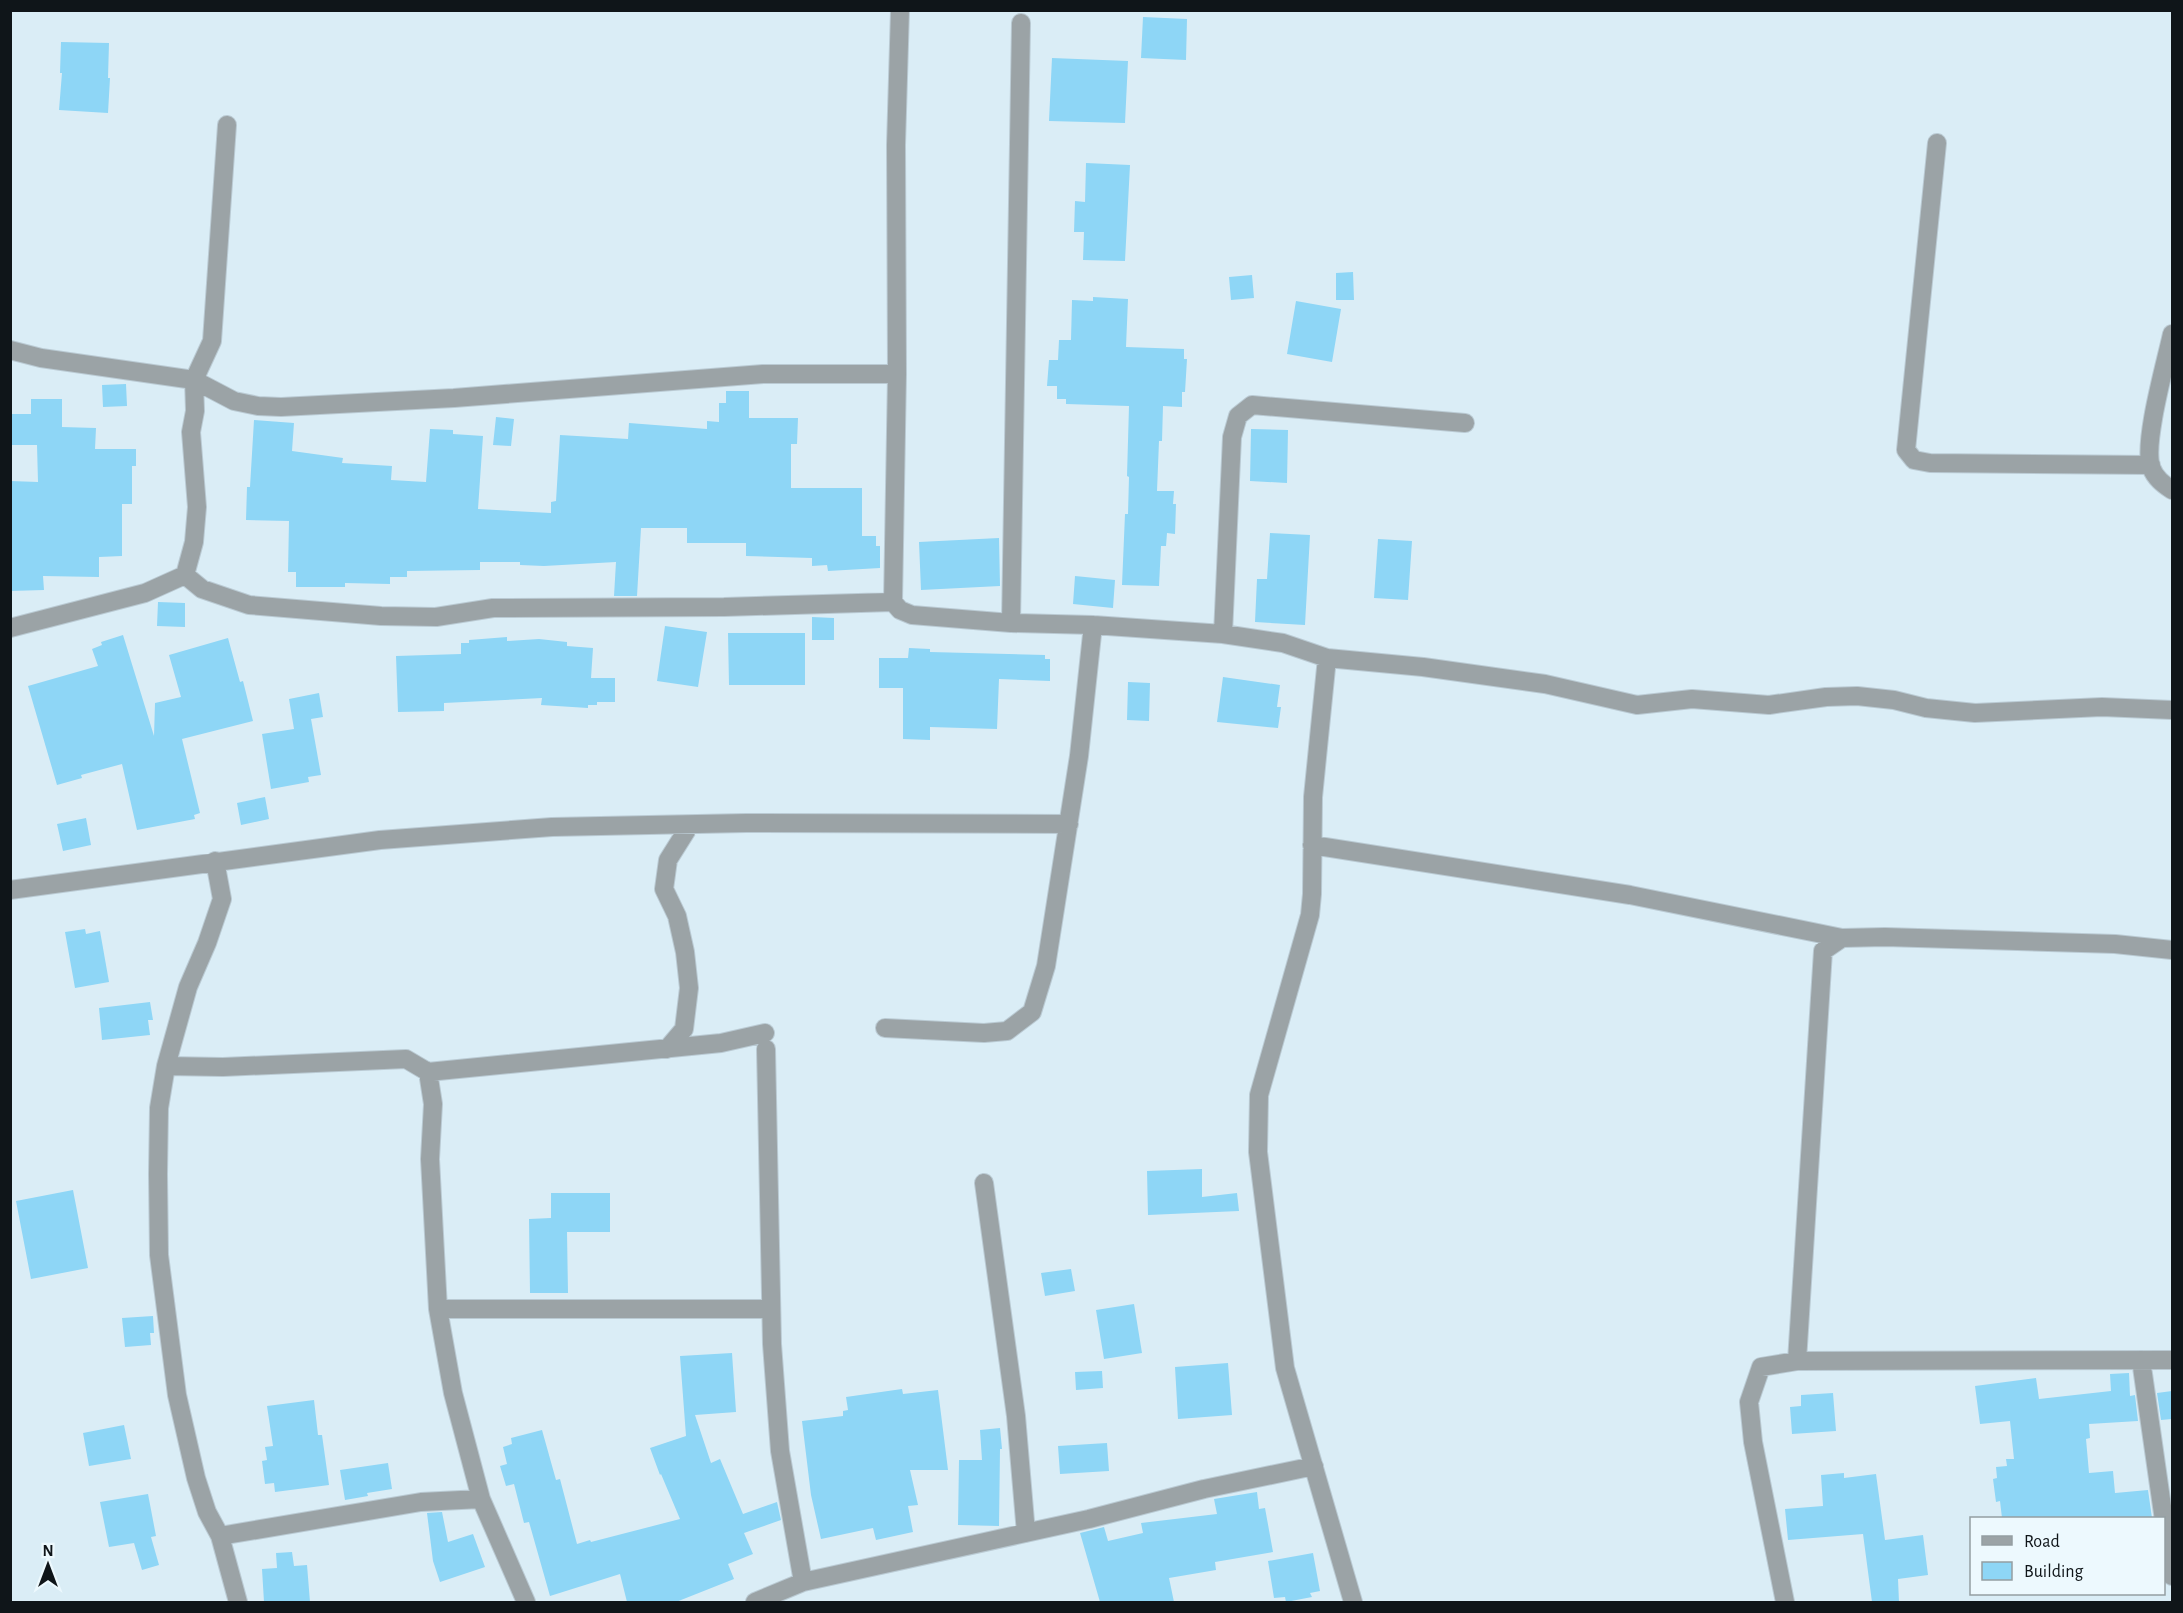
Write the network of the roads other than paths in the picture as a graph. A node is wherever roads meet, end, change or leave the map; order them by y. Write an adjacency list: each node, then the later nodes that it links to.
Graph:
1 (900, 10): 7 (street)
2 (1021, 23): 14 (street)
3 (227, 125): 8 (street)
4 (1938, 143): 10 (street)
5 (2172, 334): 10 (street)
6 (10, 350): 8 (street)
7 (897, 374): 8 (street); 13 (street)
8 (194, 380): 12 (street)
9 (1465, 423): 17 (street)
10 (2151, 465): 11 (street)
11 (2172, 490)
12 (184, 574): 13 (street); 16 (street)
13 (892, 602): 14 (street)
14 (1011, 623): 15 (street)
15 (1093, 625): 17 (street); 20 (street)
16 (10, 628)
17 (1223, 634): 18 (street)
18 (1327, 658): 19 (street); 22 (street)
19 (2172, 710)
20 (1069, 824): 21 (street); 27 (street)
21 (690, 825): 23 (street); 28 (street)
22 (1312, 845): 25 (street); 37 (street)
23 (215, 861): 24 (street); 29 (street)
24 (10, 890)
25 (1842, 938): 26 (street); 36 (street)
26 (2172, 950)
27 (885, 1028)
28 (667, 1048): 30 (street); 33 (street)
29 (166, 1066): 30 (street); 42 (street)
30 (428, 1072): 32 (street)
31 (984, 1183): 41 (street)
32 (438, 1309): 33 (street); 38 (street)
33 (770, 1309): 44 (street)
34 (2141, 1360): 35 (street); 36 (street); 39 (street)
35 (2172, 1360)
36 (1797, 1362): 49 (street)
37 (1314, 1466): 41 (street); 48 (street)
38 (482, 1500): 42 (street); 46 (street)
39 (2164, 1517)
40 (2165, 1527): 43 (street)
41 (1026, 1533): 44 (street)
42 (220, 1536): 45 (street)
43 (2172, 1576)
44 (803, 1582): 47 (street)
45 (238, 1602)
46 (526, 1602)
47 (755, 1602)
48 (1353, 1602)
49 (1785, 1602)

